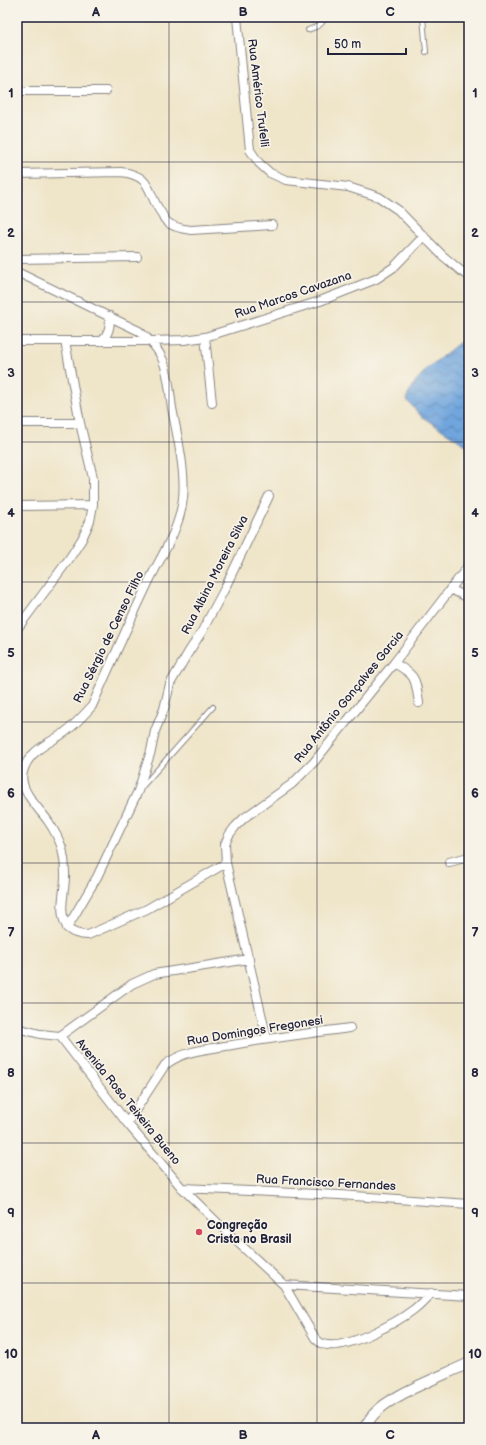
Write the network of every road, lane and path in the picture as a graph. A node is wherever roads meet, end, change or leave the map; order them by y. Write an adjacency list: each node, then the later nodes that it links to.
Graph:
1 (237, 17): 10 (street, Rua Américo Trufelli)
2 (324, 17): 4 (lane)
3 (422, 17): 5 (lane)
4 (308, 30)
5 (426, 52)
6 (17, 91): 7 (street)
7 (106, 91)
8 (17, 174): 9 (street)
9 (272, 224)
10 (424, 236): 14 (street, Rua Américo Trufelli); 16 (street, Rua Marcos Cavazana)
11 (137, 257): 12 (street)
12 (17, 259)
13 (17, 272): 15 (street, Rua Sérgio de Censo Filho)
14 (469, 276)
15 (110, 316): 19 (street); 20 (street, Rua Sérgio de Censo Filho)
16 (205, 337): 20 (street, Rua Marcos Cavazana); 21 (street)
17 (17, 341): 18 (street, Rua Marcos Cavazana)
18 (66, 341): 19 (street, Rua Marcos Cavazana); 23 (street)
19 (102, 341): 20 (street, Rua Marcos Cavazana)
20 (152, 341): 38 (street, Rua Sérgio de Censo Filho)
21 (212, 402)
22 (17, 423): 23 (street)
23 (80, 423): 25 (street)
24 (269, 496): 34 (street, Rua Albina Moreira Silva)
25 (93, 505): 26 (street); 30 (street)
26 (17, 506)
27 (469, 565): 28 (street, Rua Antônio Gonçalves Garcia)
28 (450, 589): 29 (street); 31 (street, Rua Antônio Gonçalves Garcia)
29 (469, 598)
30 (17, 629)
31 (394, 663): 32 (street); 37 (street, Rua Antônio Gonçalves Garcia)
32 (419, 703)
33 (213, 707): 34 (lane)
34 (138, 791): 38 (street, Rua Albina Moreira Silva)
35 (469, 857): 36 (street)
36 (450, 862)
37 (226, 863): 38 (street); 39 (street, Rua Antônio Gonçalves Garcia)
38 (67, 928)
39 (249, 959): 42 (street); 43 (street, Rua Antônio Gonçalves Garcia)
40 (17, 1028): 42 (street, Avenida Rosa Teixeira Bueno)
41 (350, 1028): 43 (street, Rua Domingos Fregonesi)
42 (60, 1036): 44 (street, Avenida Rosa Teixeira Bueno)
43 (267, 1039): 44 (street, Rua Domingos Fregonesi)
44 (126, 1123): 45 (street, Avenida Rosa Teixeira Bueno)
45 (182, 1188): 46 (street, Rua Francisco Fernandes); 47 (street, Avenida Rosa Teixeira Bueno)
46 (469, 1204)
47 (284, 1285): 48 (street); 48 (street, Avenida Rosa Teixeira Bueno)
48 (431, 1293): 49 (street)
49 (469, 1296)
50 (469, 1363): 51 (street)
51 (364, 1428)

